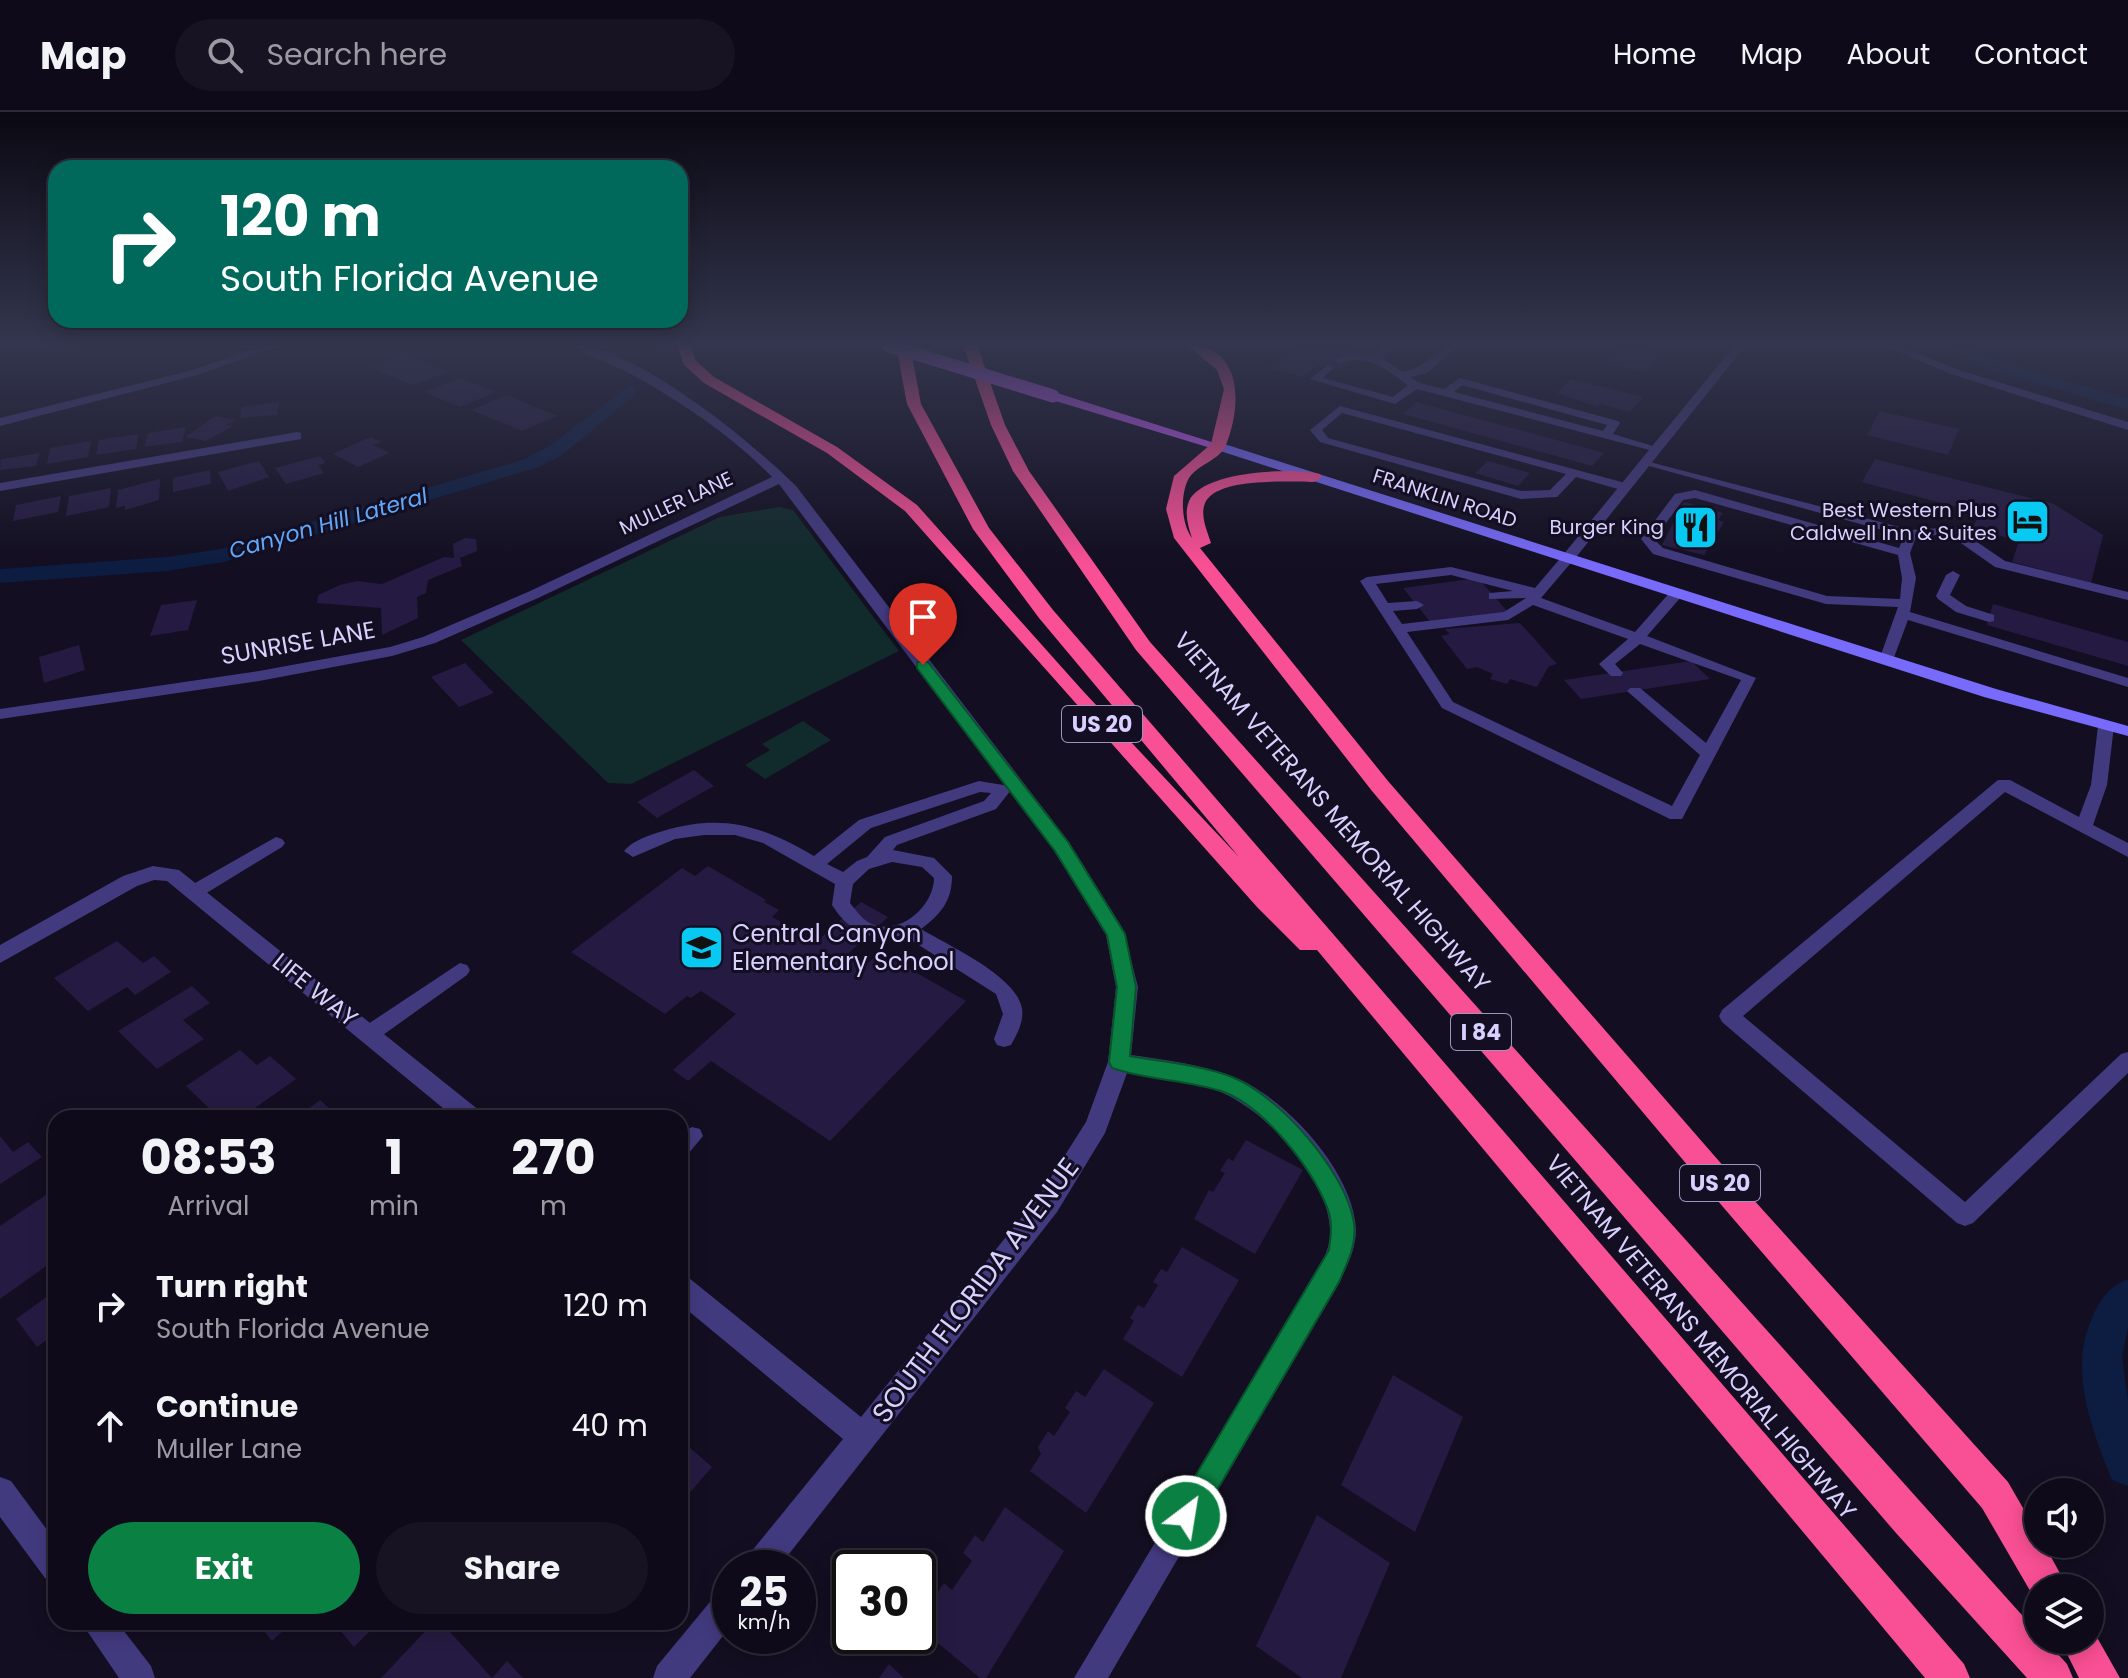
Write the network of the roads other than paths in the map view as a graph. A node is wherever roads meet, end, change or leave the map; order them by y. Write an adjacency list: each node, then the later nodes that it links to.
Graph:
1 (705, 418): 21 (street, MULLER LANE)
2 (776, 418): 61 (highway, US 20)
3 (922, 418): 61 (highway, VIETNAM VETERANS MEMORIAL HIGHWAY / I 84)
4 (996, 418): 80 (highway, VIETNAM VETERANS MEMORIAL HIGHWAY / I 84)
5 (1126, 418): 16 (main road, FRANKLIN ROAD, bridge)
6 (1224, 418): 16 (highway)
7 (1330, 418): 19 (lane)
8 (1373, 418): 19 (lane)
9 (1543, 418): 14 (lane)
10 (1596, 418): 14 (lane)
11 (1682, 418): 17 (street)
12 (2103, 418): 13 (street)
13 (2128, 426)
14 (1607, 435): 17 (lane)
15 (297, 436): 22 (street)
16 (1218, 446): 20 (main road, FRANKLIN ROAD); 29 (highway, US 20)
17 (1657, 449): 18 (street)
18 (1646, 462): 23 (street); 24 (lane)
19 (1574, 473): 23 (lane)
20 (1314, 477): 26 (main road, FRANKLIN ROAD); 29 (highway)
21 (781, 478): 27 (street, MULLER LANE); 48 (street, MULLER LANE)
22 (0, 487)
23 (1625, 487): 26 (street)
24 (1911, 534): 25 (lane); 32 (lane)
25 (1904, 553): 36 (lane); 36 (lane)
26 (1568, 558): 30 (main road, FRANKLIN ROAD); 33 (lane)
27 (590, 569): 44 (street, SUNRISE LANE)
28 (1953, 575): 37 (lane)
29 (1220, 581): 72 (highway, US 20)
30 (1676, 594): 39 (lane); 40 (main road, FRANKLIN ROAD)
31 (1494, 596): 33 (lane)
32 (2128, 596)
33 (1535, 597): 35 (lane); 38 (lane); 39 (lane)
34 (1417, 605): 35 (lane)
35 (1384, 608): 38 (lane)
36 (1904, 609): 40 (lane); 42 (lane)
37 (1989, 618)
38 (1398, 629): 47 (lane)
39 (1638, 638): 41 (lane); 47 (lane)
40 (1886, 660): 45 (main road, FRANKLIN ROAD)
41 (1616, 673)
42 (2128, 683)
43 (1635, 691): 47 (lane)
44 (0, 714)
45 (2106, 726): 46 (main road, FRANKLIN ROAD); 49 (lane)
46 (2128, 731)
47 (1709, 754)
48 (1009, 788): 53 (lane); 54 (lane); 58 (street, MULLER LANE)
49 (2085, 825): 52 (lane); 64 (lane)
50 (276, 843): 56 (lane)
51 (633, 851): 54 (lane)
52 (2128, 851)
53 (875, 859): 55 (lane); 57 (lane)
54 (813, 866): 55 (lane)
55 (844, 881): 57 (lane)
56 (194, 892): 59 (street, LIFE WAY); 62 (street, LIFE WAY)
57 (906, 928): 63 (lane)
58 (1116, 934): 65 (street, SOUTH FLORIDA AVENUE)
59 (0, 955)
60 (460, 970): 62 (lane)
61 (1383, 1014): 79 (highway, VIETNAM VETERANS MEMORIAL HIGHWAY / I 84)
62 (369, 1034): 66 (street, LIFE WAY)
63 (1004, 1039)
64 (2128, 1060)
65 (1119, 1062): 68 (street, SOUTH FLORIDA AVENUE); 78 (street)
66 (462, 1110)
67 (688, 1294): 68 (street)
68 (863, 1437): 70 (street, SOUTH FLORIDA AVENUE)
69 (0, 1492): 71 (street)
70 (772, 1550)
71 (48, 1556)
72 (2041, 1574)
73 (712, 1624): 77 (street)
74 (103, 1630): 76 (street)
75 (2087, 1654): 81 (highway)
76 (139, 1678)
77 (669, 1678)
78 (1090, 1678)
79 (1950, 1678)
80 (2053, 1678)
81 (2100, 1678)

